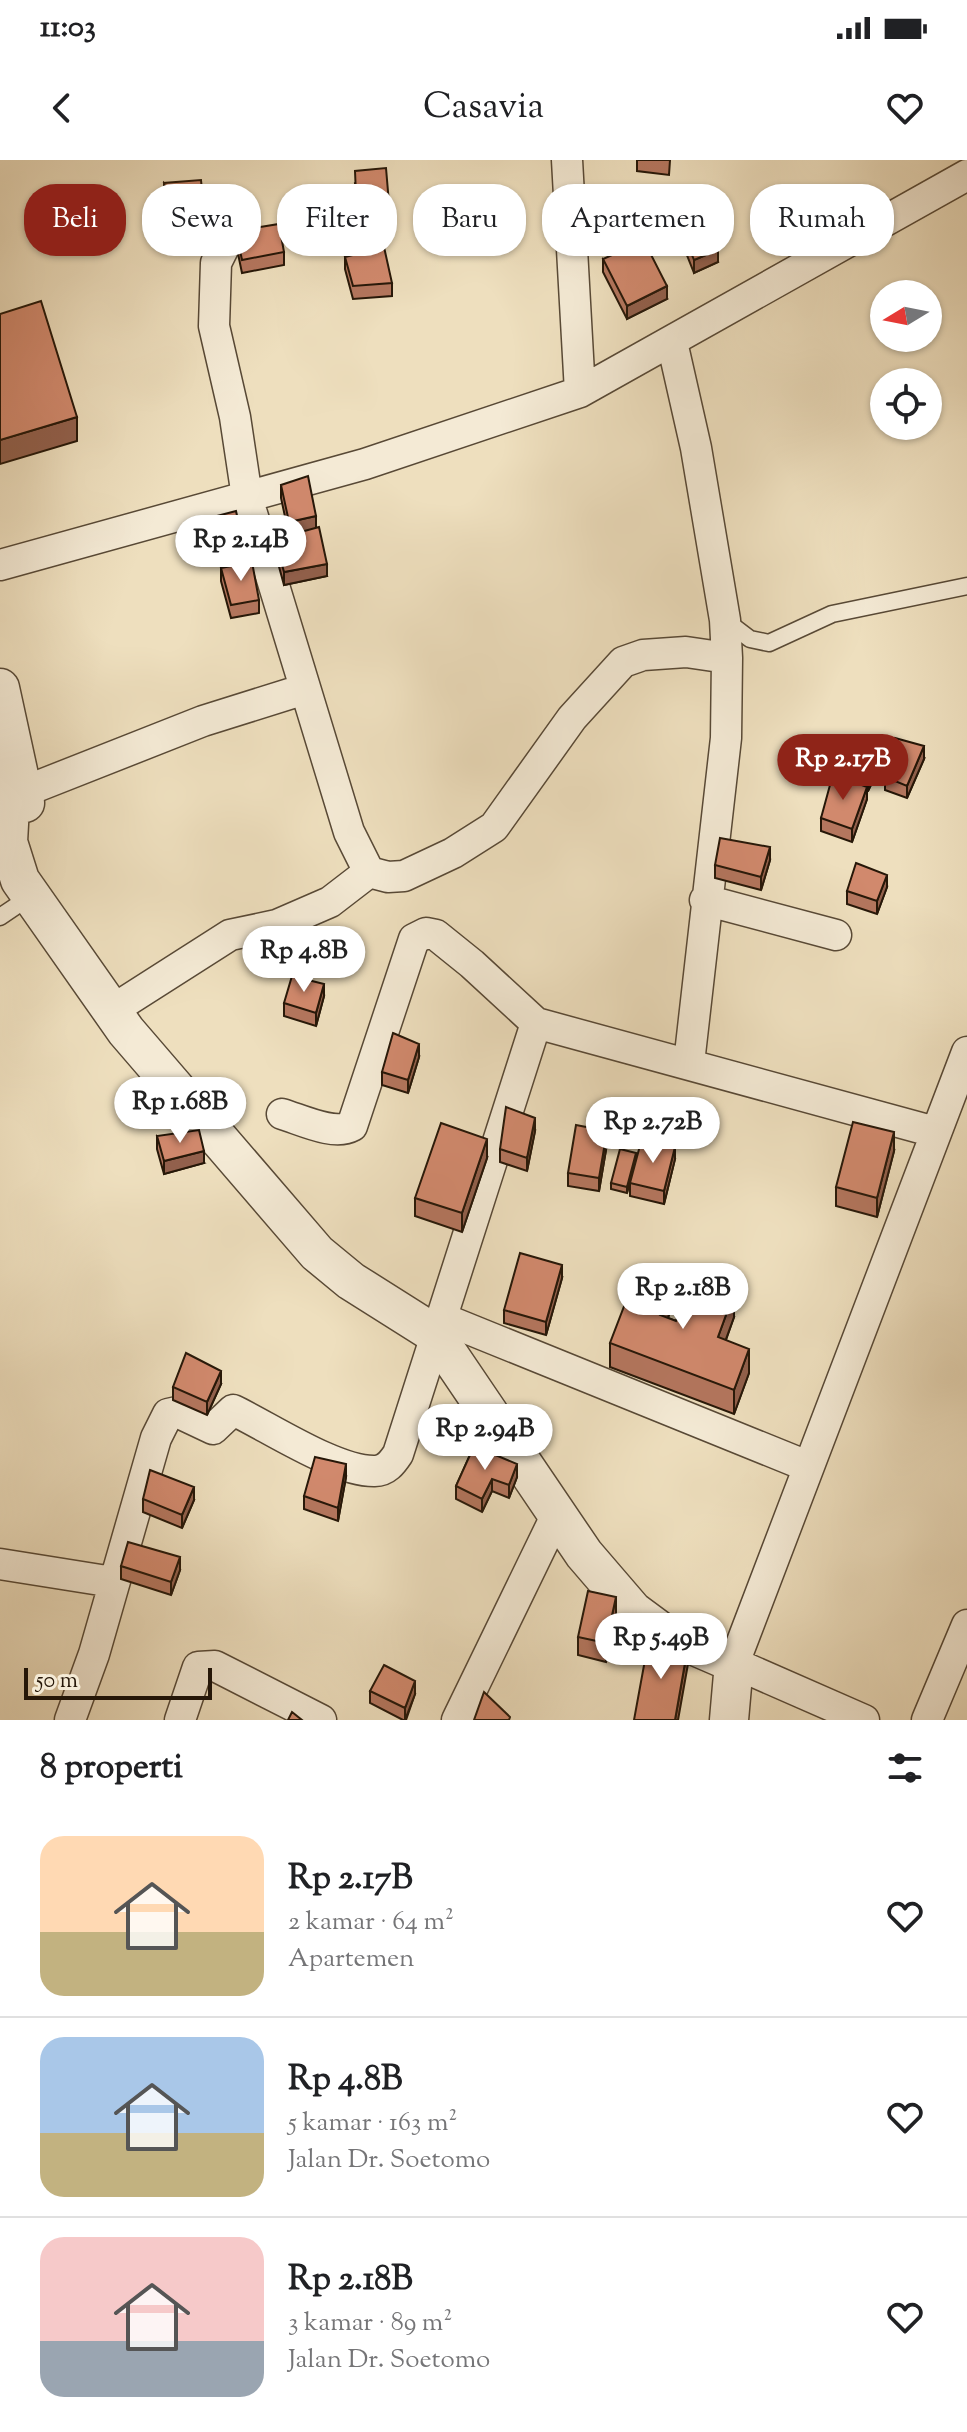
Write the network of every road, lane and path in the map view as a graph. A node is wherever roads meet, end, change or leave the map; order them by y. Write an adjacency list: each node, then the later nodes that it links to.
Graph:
1 (567, 160): 5 (street)
2 (966, 179): 4 (street)
3 (220, 256): 6 (street)
4 (672, 342): 5 (street); 9 (street)
5 (580, 392): 6 (street)
6 (247, 497): 7 (street); 12 (street)
7 (0, 565)
8 (967, 586): 9 (lane)
9 (725, 620): 10 (street)
10 (727, 658): 14 (street); 16 (street)
11 (0, 688): 13 (street)
12 (305, 689): 13 (street); 14 (street)
13 (21, 786): 15 (street)
14 (369, 872): 19 (street)
15 (34, 900): 17 (lane); 19 (street)
16 (705, 900): 18 (street); 22 (street)
17 (0, 917)
18 (836, 935)
19 (111, 1011): 25 (street)
20 (536, 1023): 22 (street); 23 (street); 25 (street)
21 (967, 1052): 24 (street)
22 (689, 1063): 24 (street)
23 (282, 1114)
24 (935, 1132): 26 (street)
25 (439, 1326): 26 (street); 27 (street); 29 (street)
26 (807, 1466): 31 (street)
27 (557, 1514): 31 (street); 35 (street)
28 (0, 1564): 29 (street)
29 (113, 1582): 32 (street)
30 (967, 1625): 38 (street)
31 (734, 1663): 36 (street); 37 (street)
32 (70, 1720)
33 (180, 1720): 34 (street)
34 (321, 1720)
35 (457, 1720)
36 (729, 1720)
37 (864, 1720)
38 (927, 1720)

